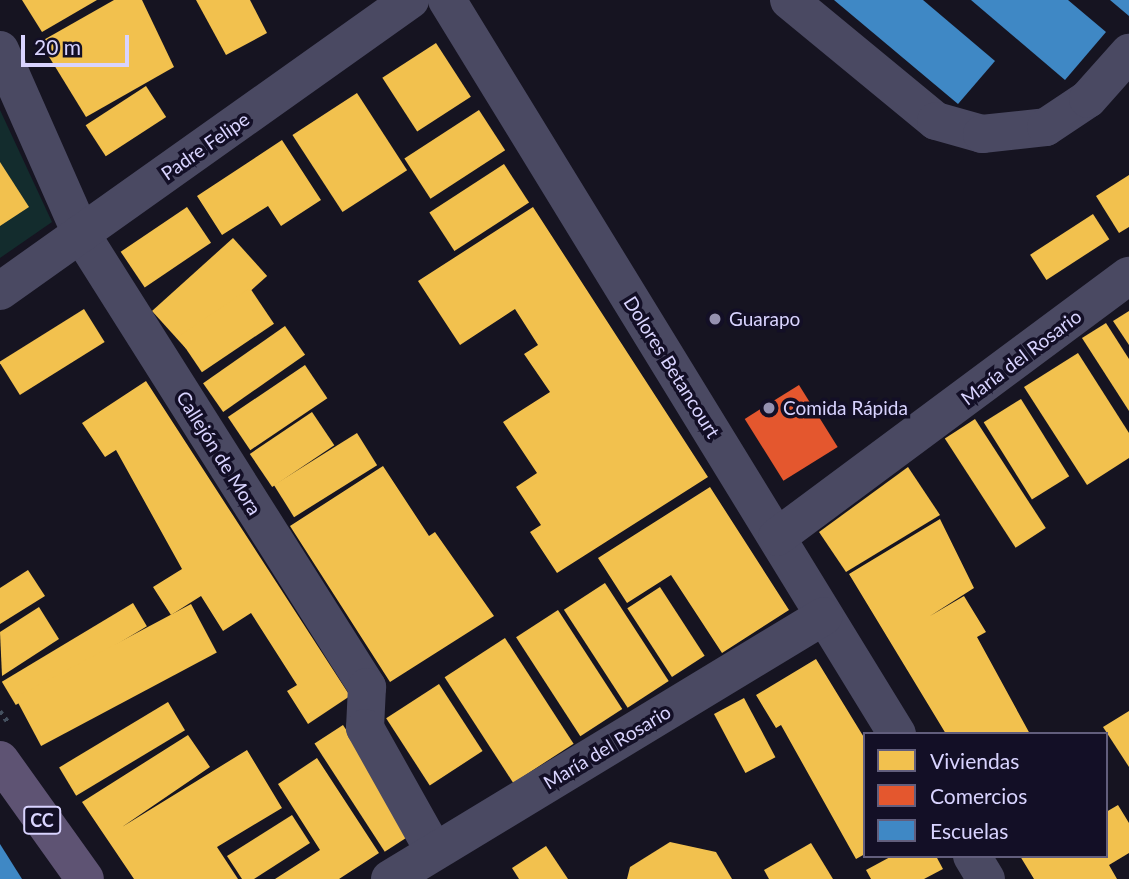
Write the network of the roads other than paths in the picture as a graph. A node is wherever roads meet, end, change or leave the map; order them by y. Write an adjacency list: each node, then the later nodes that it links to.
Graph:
1 (410, 0): 6 (street, Padre Felipe)
2 (447, 0): 9 (street, Dolores Betancourt)
3 (789, 0): 5 (street)
4 (0, 50): 6 (street, Callejón de Mora)
5 (1129, 53)
6 (81, 234): 8 (street, Padre Felipe); 13 (street, Callejón de Mora)
7 (1129, 276): 9 (street, María del Rosario)
8 (0, 291)
9 (777, 537): 10 (street, Dolores Betancourt)
10 (824, 616): 11 (street, Dolores Betancourt); 13 (street, María del Rosario)
11 (896, 732)
12 (0, 760): 15 (main road, CC)
13 (434, 851): 16 (street, María del Rosario)
14 (973, 858): 17 (street)
15 (85, 879)
16 (390, 879)
17 (986, 879)

